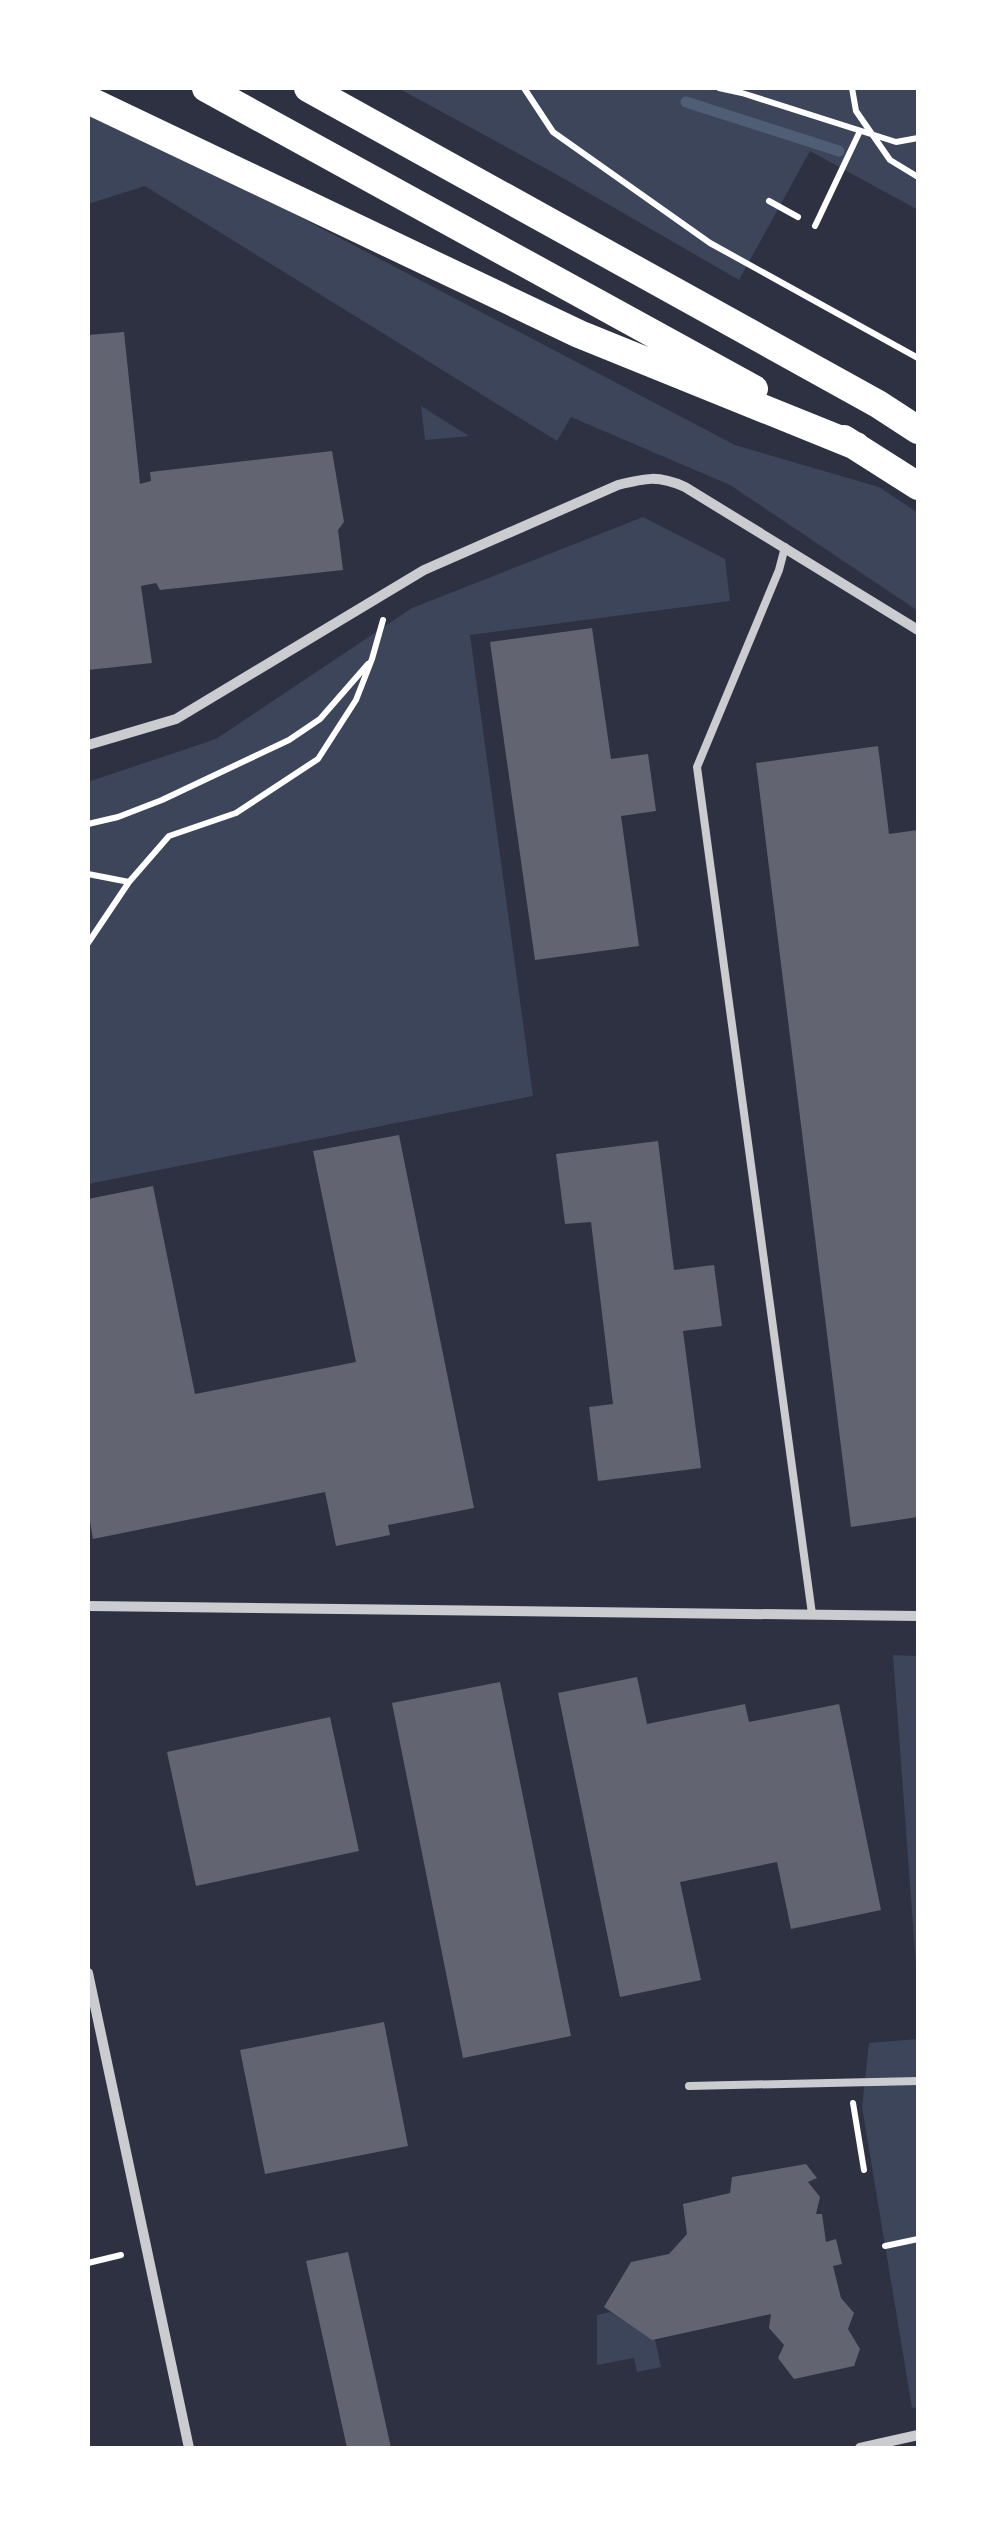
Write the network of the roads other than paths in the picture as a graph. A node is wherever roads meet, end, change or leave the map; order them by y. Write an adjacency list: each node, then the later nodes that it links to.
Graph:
1 (206, 88): 5 (highway)
2 (308, 88): 4 (highway)
3 (88, 100): 5 (highway)
4 (918, 430)
5 (856, 446): 6 (highway)
6 (918, 486)
7 (785, 548): 8 (street); 9 (street); 11 (lane)
8 (918, 630)
9 (88, 745)
10 (88, 1606): 11 (street)
11 (812, 1614): 12 (street)
12 (918, 1616)
13 (88, 1973): 17 (street)
14 (918, 2081): 15 (lane)
15 (689, 2086)
16 (918, 2435): 18 (street)
17 (189, 2448)
18 (860, 2448)

